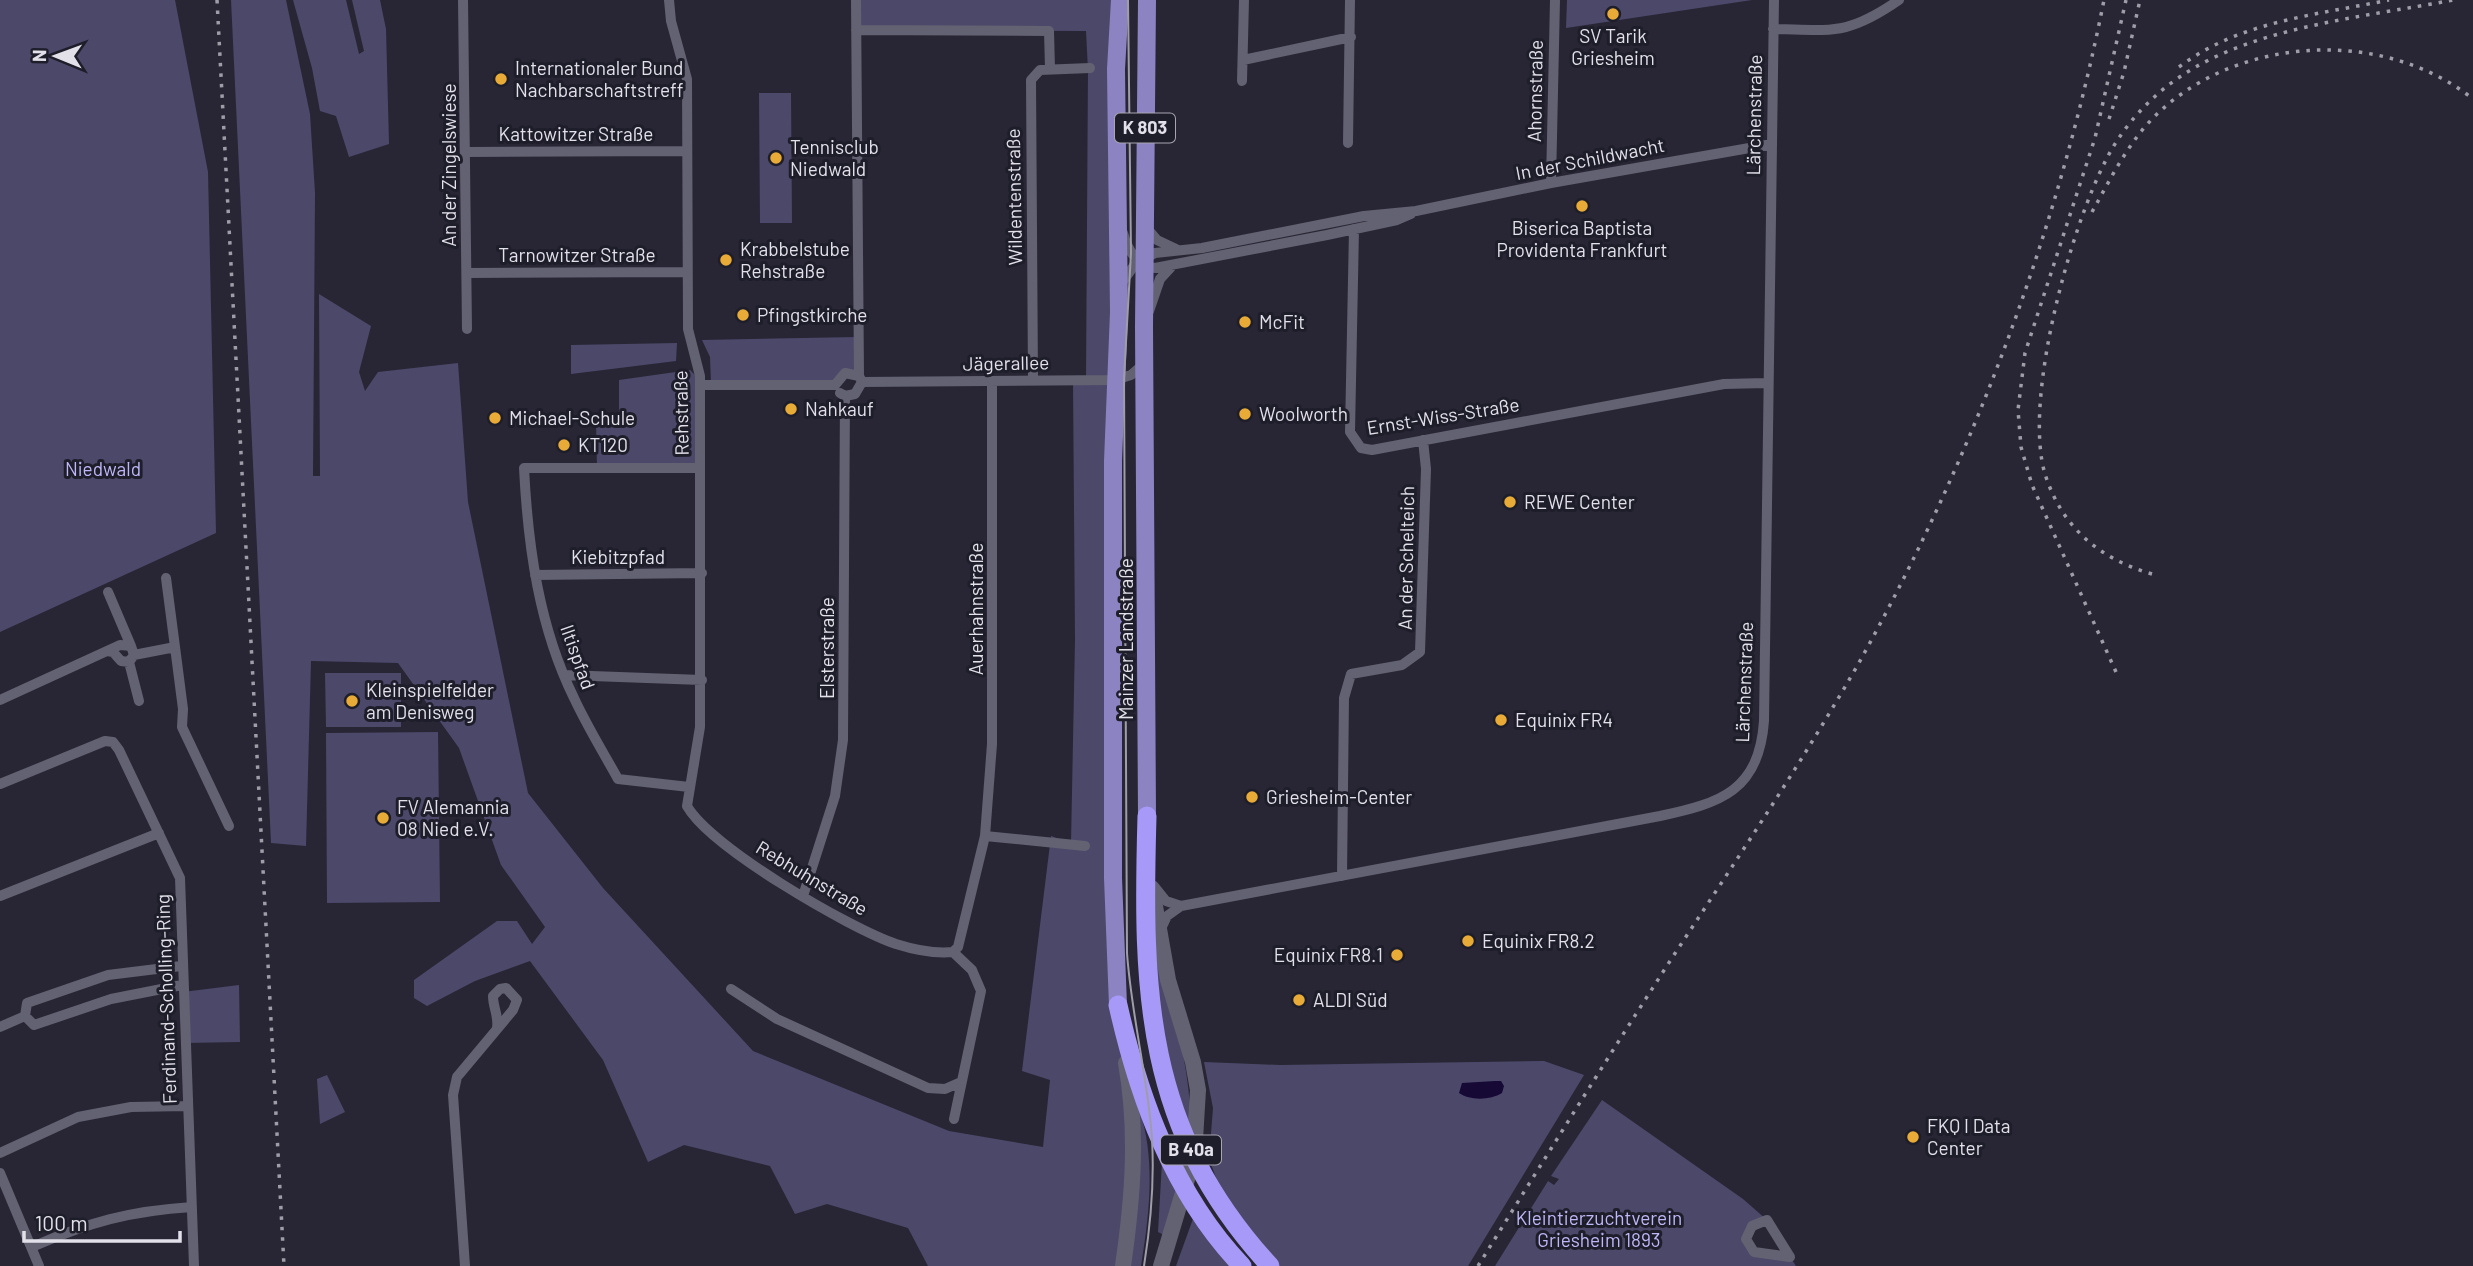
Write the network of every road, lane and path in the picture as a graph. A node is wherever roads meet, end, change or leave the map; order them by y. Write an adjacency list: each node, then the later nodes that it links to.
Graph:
1 (463, 0): 21 (street, An der Zingelswiese)
2 (669, 0): 20 (street, Rehstraße)
3 (856, 0): 12 (street)
4 (1120, 0): 23 (main road, Mainzer Landstraße / K 803)
5 (1147, 0): 26 (main road, Mainzer Landstraße / K 803)
6 (1244, 0): 14 (street)
7 (1350, 0): 13 (street)
8 (1555, 0): 22 (street, Ahornstraße)
9 (1773, 0): 11 (street, Lärchenstraße)
10 (1899, 0): 11 (street)
11 (1773, 29): 19 (street, Lärchenstraße)
12 (856, 30): 16 (street); 39 (street)
13 (1351, 37): 14 (street); 18 (street)
14 (1243, 60): 17 (street)
15 (1090, 68): 16 (street)
16 (1050, 69): 40 (street, Wildentenstraße)
17 (1242, 81)
18 (1348, 143)
19 (1772, 144): 22 (street, In der Schildwacht); 43 (street, Lärchenstraße)
20 (686, 151): 21 (street, Kattowitzer Straße); 33 (street, Rehstraße)
21 (466, 152): 34 (street, An der Zingelswiese)
22 (1550, 183): 24 (street, In der Schildwacht)
23 (1116, 208): 31 (street); 35 (main road, Mainzer Landstraße / K 803)
24 (1416, 211): 25 (street, In der Schildwacht); 27 (street, In der Schildwacht)
25 (1340, 221): 27 (street); 30 (street, In der Schildwacht)
26 (1144, 226): 30 (street); 31 (main road, Mainzer Landstraße / K 803)
27 (1354, 229): 28 (street, In der Schildwacht); 29 (street, Ernst-Wiss-Straße)
28 (1329, 235): 29 (street); 32 (street, In der Schildwacht)
29 (1353, 245): 47 (street, Ernst-Wiss-Straße)
30 (1182, 251): 31 (street, In der Schildwacht)
31 (1143, 261): 32 (street, In der Schildwacht); 35 (street); 36 (main road, Mainzer Landstraße)
32 (1171, 267): 36 (street)
33 (687, 272): 34 (street, Tarnowitzer Straße); 44 (street, Rehstraße)
34 (467, 273): 37 (street, An der Zingelswiese)
35 (1119, 288): 41 (main road, Mainzer Landstraße)
36 (1144, 327): 38 (main road, Mainzer Landstraße)
37 (467, 329)
38 (1145, 363): 41 (street); 61 (main road, Mainzer Landstraße)
39 (861, 379): 42 (street, Jägerallee); 45 (street, Jägerallee); 46 (street)
40 (1033, 379): 41 (street, Jägerallee); 42 (street, Jägerallee)
41 (1115, 380): 76 (main road, Mainzer Landstraße)
42 (992, 382): 64 (street, Auerhahnstraße)
43 (1766, 383): 47 (street, Ernst-Wiss-Straße); 67 (street, Lärchenstraße)
44 (700, 385): 45 (street, Jägerallee); 48 (street, Rehstraße)
45 (835, 385): 46 (street)
46 (845, 396): 69 (street, Elsterstraße)
47 (1423, 440): 67 (street, An der Schelteich)
48 (700, 468): 49 (street, Rehstraße); 50 (street, Iltispfad)
49 (702, 573): 50 (street, Kiebitzpfad); 56 (street, Rehstraße)
50 (535, 575): 55 (street, Iltispfad)
51 (166, 578): 53 (street)
52 (108, 592): 54 (street)
53 (175, 647): 54 (street); 62 (street)
54 (132, 654): 57 (street); 58 (street)
55 (564, 675): 56 (street); 60 (street, Iltispfad)
56 (702, 680): 60 (street, Rehstraße)
57 (0, 700)
58 (139, 701)
59 (0, 784): 63 (street, Ferdinand-Scholling-Ring)
60 (689, 787): 69 (street, Rebhuhnstraße)
61 (1147, 816): 66 (main road, Mainzer Landstraße); 94 (highway, B 40a)
62 (229, 826)
63 (159, 833): 68 (street); 73 (street, Ferdinand-Scholling-Ring)
64 (985, 836): 65 (street); 72 (street, Auerhahnstraße)
65 (1085, 846)
66 (1150, 870): 70 (street); 71 (main road, Mainzer Landstraße)
67 (1342, 876): 70 (street, Lärchenstraße)
68 (0, 896)
69 (803, 896): 72 (street, Rebhuhnstraße)
70 (1181, 906): 71 (street)
71 (1159, 937): 92 (main road, Mainzer Landstraße)
72 (953, 952): 80 (street)
73 (181, 966): 74 (street, Ferdinand-Scholling-Ring); 77 (street)
74 (183, 985): 77 (street); 81 (street, Ferdinand-Scholling-Ring)
75 (731, 989): 80 (street)
76 (1118, 1005): 91 (main road, Mainzer Landstraße); 93 (highway, B 40a)
77 (25, 1016): 78 (street)
78 (0, 1027)
79 (496, 1028): 90 (street)
80 (961, 1082): 82 (street)
81 (187, 1105): 83 (street); 86 (street, Ferdinand-Scholling-Ring)
82 (954, 1119)
83 (0, 1153)
84 (0, 1172): 85 (street)
85 (3, 1189): 87 (street)
86 (192, 1207): 87 (street); 89 (street, Ferdinand-Scholling-Ring)
87 (32, 1247): 88 (street)
88 (39, 1266)
89 (194, 1266)
90 (465, 1266)
91 (1123, 1266)
92 (1161, 1266)
93 (1242, 1266)
94 (1270, 1266)

